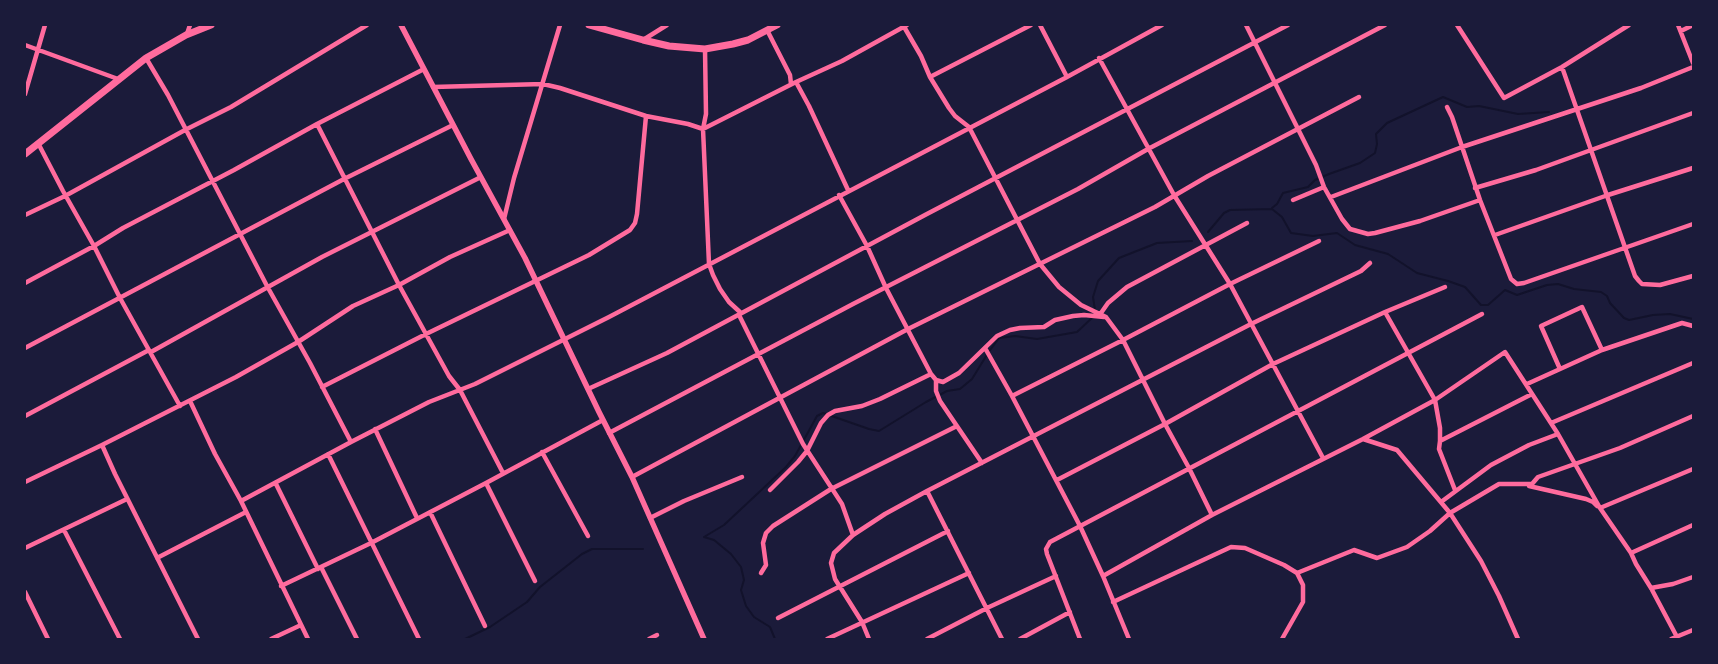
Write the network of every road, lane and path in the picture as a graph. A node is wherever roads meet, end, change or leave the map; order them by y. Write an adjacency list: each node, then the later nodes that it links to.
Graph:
1 (45, 25): 27 (street)
2 (190, 25): 23 (street)
3 (211, 25): 23 (main road)
4 (367, 25): 53 (street)
5 (400, 25): 33 (street)
6 (560, 25): 39 (street)
7 (589, 25): 24 (main road)
8 (667, 25): 24 (street)
9 (777, 25): 21 (main road)
10 (1031, 25): 35 (street)
11 (1040, 25): 34 (street)
12 (1162, 25): 30 (street)
13 (1246, 25): 25 (street)
14 (1288, 25): 25 (street)
15 (1385, 25): 37 (street)
16 (1457, 25): 32 (street)
17 (1629, 25): 32 (street)
18 (1678, 25): 22 (street)
19 (1693, 25): 22 (street)
20 (904, 26): 35 (street); 38 (street)
21 (767, 30): 28 (main road); 38 (street)
22 (1681, 31): 31 (street)
23 (186, 35): 29 (main road)
24 (643, 40): 28 (main road)
25 (1256, 42): 37 (street); 44 (street)
26 (25, 45): 27 (street)
27 (39, 50): 36 (street); 41 (street)
28 (705, 50): 52 (street)
29 (146, 58): 36 (main road); 53 (street)
30 (1099, 58): 34 (street); 44 (street)
31 (1693, 65): 45 (street)
32 (1562, 66): 45 (street)
33 (424, 69): 40 (street); 48 (street)
34 (1067, 76): 50 (street)
35 (930, 77): 50 (street)
36 (118, 79): 54 (main road)
37 (1275, 82): 51 (street); 55 (street)
38 (794, 83): 52 (street); 66 (street)
39 (543, 84): 40 (street); 47 (street); 75 (street)
40 (433, 87): 49 (street)
41 (25, 94)
42 (1360, 97): 51 (street)
43 (1447, 107): 56 (street)
44 (1128, 109): 55 (street); 61 (street)
45 (1577, 110): 56 (street); 57 (street)
46 (1693, 113): 57 (street)
47 (646, 116): 52 (street); 92 (street)
48 (317, 124): 62 (street); 63 (street)
49 (454, 125): 60 (street); 62 (street)
50 (969, 127): 61 (street); 66 (street)
51 (1297, 128): 64 (street); 68 (street)
52 (703, 129): 89 (street)
53 (185, 130): 63 (street); 70 (street)
54 (38, 143): 58 (main road); 70 (street)
55 (1148, 148): 68 (street); 76 (street)
56 (1462, 148): 65 (street); 71 (street)
57 (1591, 149): 65 (street); 69 (street)
58 (25, 154)
59 (1693, 168): 69 (street)
60 (481, 177): 75 (street); 80 (street)
61 (995, 178): 76 (street); 86 (street)
62 (344, 179): 80 (street); 81 (street)
63 (213, 181): 81 (street); 85 (street)
64 (1324, 187): 71 (street); 72 (street)
65 (1476, 188): 73 (street)
66 (848, 190): 67 (street)
67 (840, 195): 86 (street); 89 (street)
68 (1174, 195): 84 (street); 90 (street)
69 (1608, 195): 82 (street); 87 (street)
70 (65, 196): 74 (street); 85 (street)
71 (1331, 197): 73 (street)
72 (1293, 200)
73 (1480, 200): 82 (street)
74 (25, 215)
75 (504, 219): 79 (street)
76 (1018, 220): 90 (street); 98 (street)
77 (1247, 223): 84 (street)
78 (1693, 224): 87 (street)
79 (510, 230): 92 (street); 95 (street)
80 (372, 232): 95 (street); 96 (street)
81 (241, 234): 96 (street); 99 (street)
82 (1495, 235): 87 (street)
83 (1319, 241): 94 (street)
84 (1206, 245): 94 (street); 102 (street)
85 (94, 246): 93 (street); 99 (street)
86 (867, 246): 98 (street); 101 (street)
87 (1626, 248): 91 (street)
88 (1370, 263): 105 (street)
89 (709, 264): 101 (street); 109 (street)
90 (1040, 264): 102 (street); 107 (street)
91 (1693, 276)
92 (536, 281): 108 (street); 109 (street)
93 (25, 283)
94 (1230, 284): 105 (street); 110 (street)
95 (399, 285): 108 (street); 111 (street)
96 (267, 286): 111 (street); 115 (street)
97 (1445, 287): 100 (street)
98 (886, 288): 107 (street); 117 (street)
99 (120, 298): 112 (street); 115 (street)
100 (1384, 312): 116 (street); 118 (street)
101 (740, 314): 117 (street); 126 (street)
102 (1101, 314): 104 (street)
103 (1482, 314): 116 (street)
104 (1106, 317): 110 (street); 113 (street)
105 (1251, 324): 118 (street); 123 (street)
106 (1693, 326): 114 (street)
107 (908, 329): 121 (street); 130 (street)
108 (426, 334): 125 (street); 127 (street)
109 (564, 338): 126 (street); 127 (street)
110 (1123, 340): 123 (street); 129 (street)
111 (298, 342): 125 (street); 132 (street)
112 (25, 348)
113 (985, 348): 122 (street); 129 (street)
114 (1602, 350): 120 (street); 120 (street)
115 (150, 351): 133 (street); 135 (street)
116 (1408, 352): 131 (street); 134 (street)
117 (759, 355): 130 (street); 142 (street)
118 (1273, 364): 134 (street); 139 (street)
119 (1693, 364): 138 (street)
120 (1560, 369): 124 (street)
121 (931, 374): 122 (street); 149 (street)
122 (936, 380): 140 (street)
123 (1143, 380): 139 (street); 144 (street)
124 (1527, 384): 128 (street); 131 (street)
125 (322, 387): 147 (street)
126 (588, 389): 137 (street)
127 (460, 390): 141 (street); 157 (street)
128 (1532, 394): 138 (street); 146 (street)
129 (1012, 396): 144 (street)
130 (780, 398): 149 (street); 158 (street)
131 (1435, 400): 145 (street); 146 (street)
132 (190, 401): 133 (street); 170 (street)
133 (180, 406): 148 (street)
134 (1298, 411): 152 (street); 155 (street)
135 (25, 416)
136 (1693, 416): 154 (street)
137 (603, 420): 142 (street); 150 (street)
138 (1551, 423): 143 (street)
139 (1165, 424): 155 (street); 160 (street)
140 (957, 426): 153 (street); 165 (street)
141 (375, 429): 147 (street); 177 (street)
142 (609, 433): 158 (street)
143 (1558, 434): 154 (street); 167 (street)
144 (1034, 436): 153 (street); 160 (street)
145 (1363, 439): 152 (street); 171 (street)
146 (1440, 441): 167 (street)
147 (351, 442): 151 (street)
148 (102, 445): 161 (street); 169 (street)
149 (807, 451): 165 (street); 166 (street)
150 (542, 452): 157 (street); 184 (street)
151 (328, 454): 164 (street); 185 (street)
152 (1323, 458): 176 (street)
153 (982, 463): 168 (street)
154 (1575, 464): 163 (street); 172 (street)
155 (1189, 468): 176 (street); 179 (street)
156 (1693, 469): 172 (street)
157 (503, 473): 162 (street)
158 (632, 477): 178 (street)
159 (742, 477): 178 (street)
160 (1057, 480): 179 (street)
161 (25, 482)
162 (486, 483): 174 (street); 196 (street)
163 (1517, 483): 172 (street); 175 (street)
164 (276, 484): 170 (street); 189 (street)
165 (831, 489): 183 (street); 190 (street)
166 (770, 490)
167 (1455, 490): 171 (street)
168 (927, 491): 182 (street); 183 (street)
169 (128, 499): 181 (street); 188 (street)
170 (241, 502): 173 (street)
171 (1440, 502): 175 (street)
172 (1600, 508): 187 (street)
173 (246, 512): 188 (street); 197 (street)
174 (430, 512): 177 (street); 207 (street)
175 (1450, 513): 192 (street); 228 (street)
176 (1212, 515): 194 (street)
177 (417, 518): 185 (street)
178 (650, 518): 219 (street)
179 (1080, 526): 193 (street); 194 (street)
180 (1693, 526): 187 (street)
181 (64, 530): 186 (street); 212 (street)
182 (948, 531): 191 (street); 198 (street)
183 (853, 535): 198 (street)
184 (588, 536)
185 (371, 543): 189 (street); 217 (street)
186 (25, 548)
187 (1631, 552): 199 (street)
188 (157, 558): 213 (street)
189 (320, 568): 197 (street); 216 (street)
190 (761, 573)
191 (969, 573): 202 (street); 205 (street)
192 (1297, 573): 201 (street); 227 (street)
193 (1056, 576): 202 (street); 203 (street)
194 (1103, 576): 201 (street)
195 (1693, 577): 199 (street)
196 (535, 581)
197 (281, 586): 206 (street)
198 (840, 588): 204 (street); 205 (street)
199 (1651, 588): 210 (street)
200 (25, 592): 211 (street)
201 (1113, 602): 226 (street)
202 (987, 608): 222 (street); 223 (street)
203 (1070, 612): 224 (street); 225 (street)
204 (778, 618)
205 (862, 622): 220 (street); 221 (street)
206 (301, 625): 214 (street); 215 (street)
207 (485, 626)
208 (1693, 630): 210 (street)
209 (657, 635): 218 (street)
210 (1678, 636): 229 (street)
211 (48, 639)
212 (120, 639)
213 (198, 639)
214 (271, 639)
215 (308, 639)
216 (356, 639)
217 (419, 639)
218 (649, 639)
219 (704, 639)
220 (827, 639)
221 (869, 639)
222 (927, 639)
223 (1002, 639)
224 (1020, 639)
225 (1080, 639)
226 (1129, 639)
227 (1282, 639)
228 (1518, 639)
229 (1671, 639)

